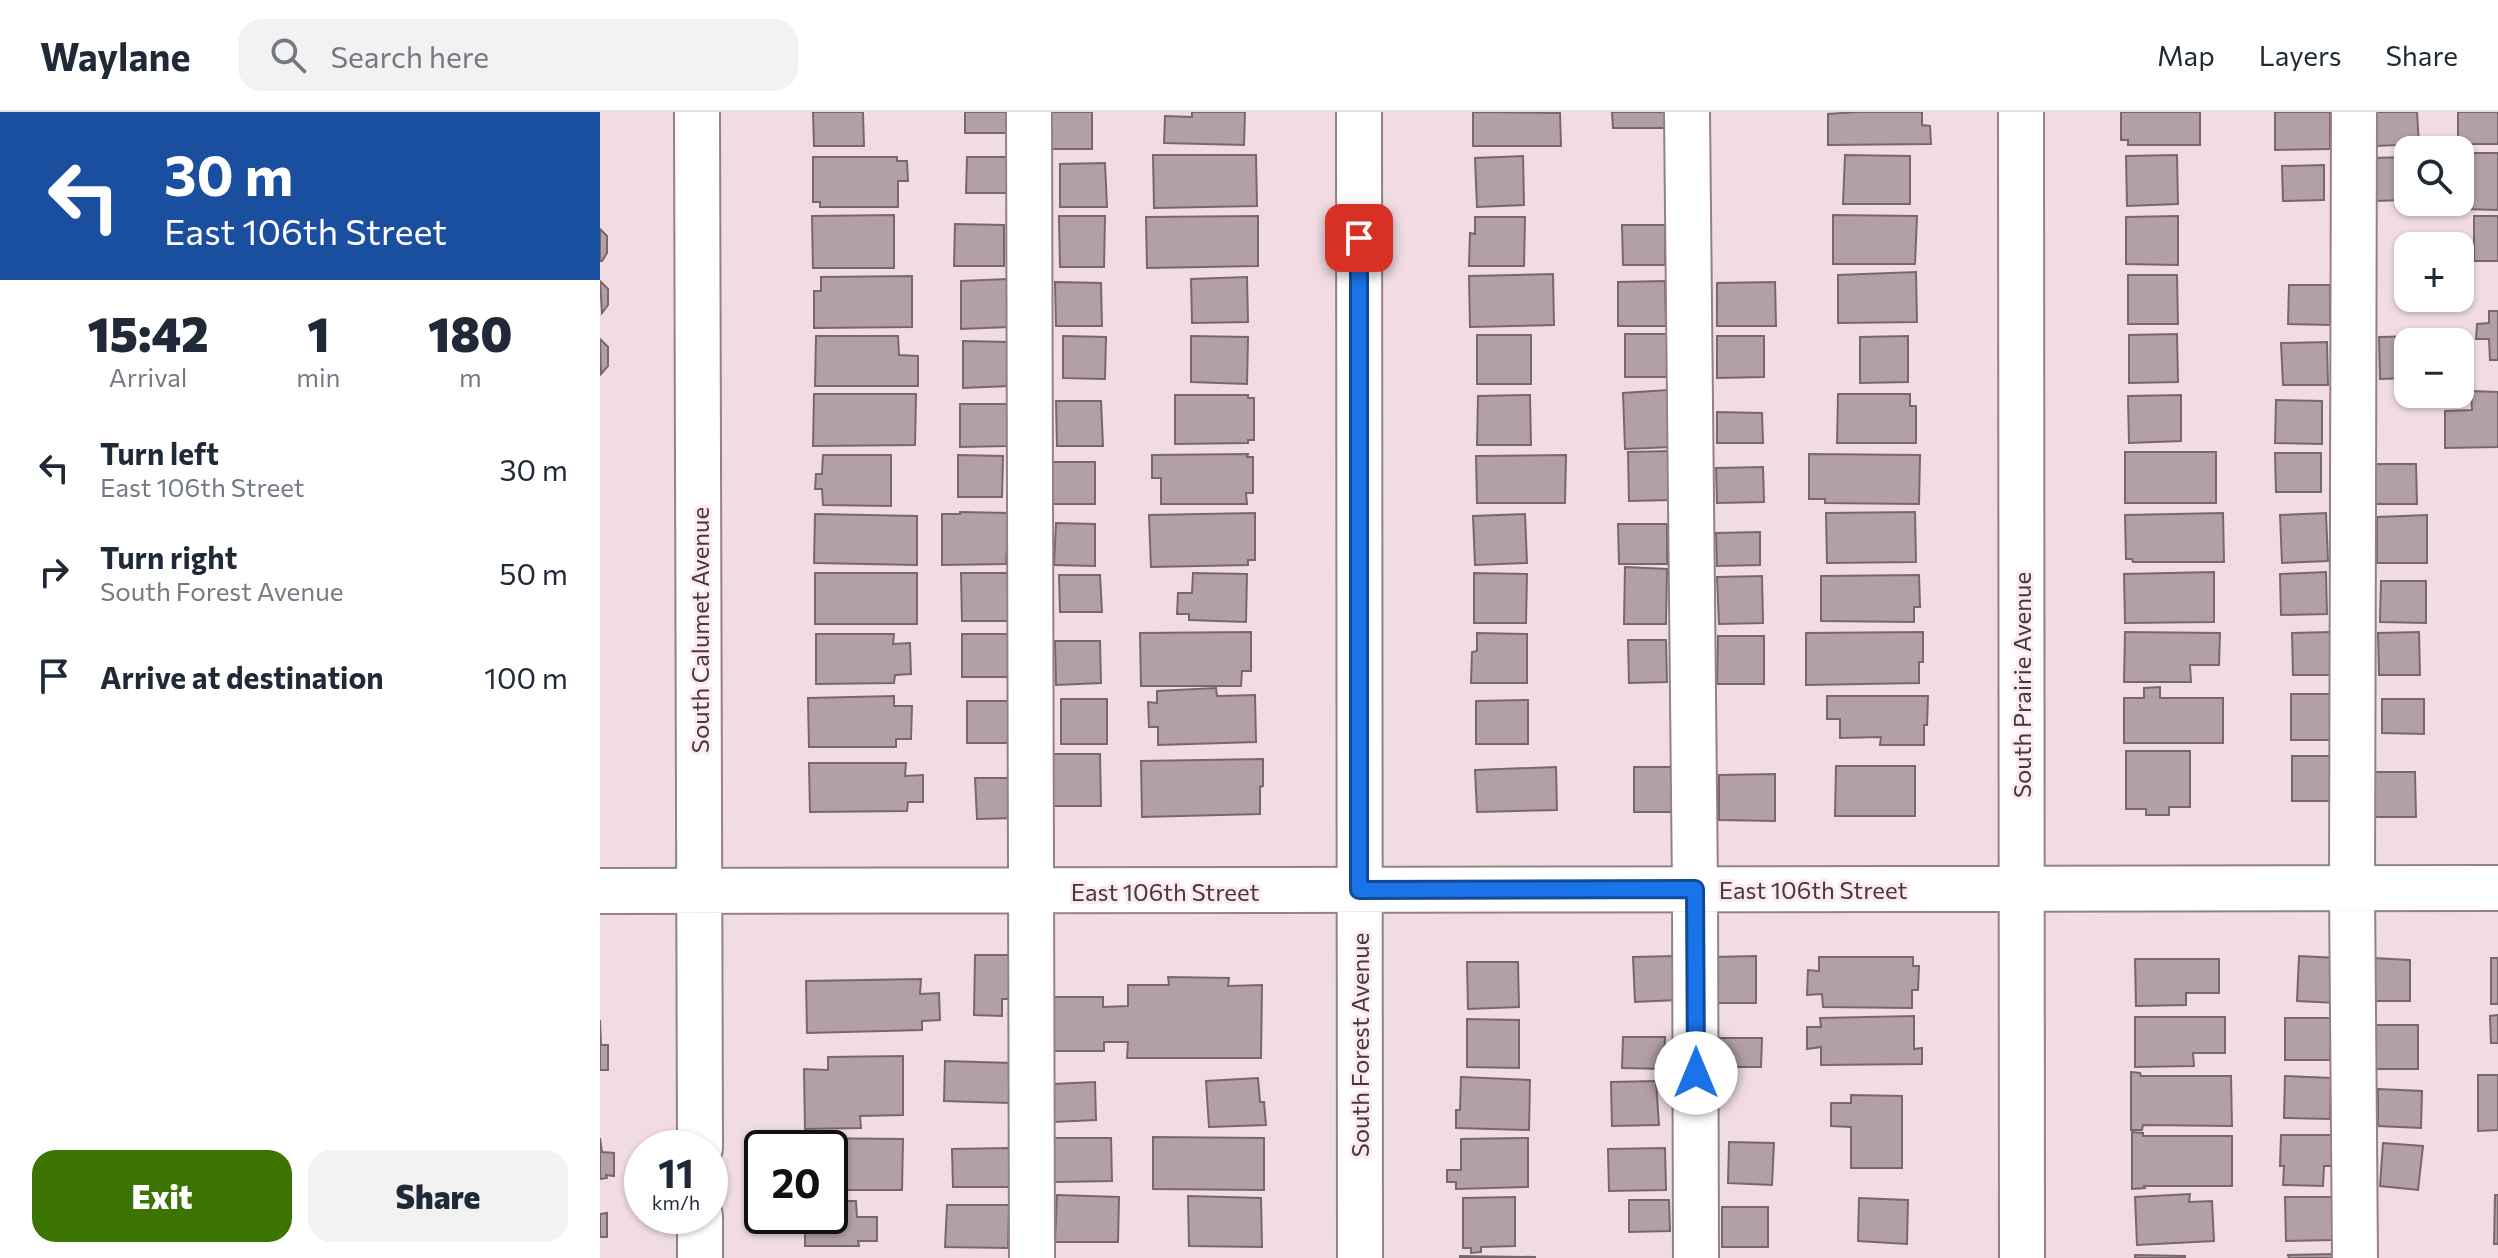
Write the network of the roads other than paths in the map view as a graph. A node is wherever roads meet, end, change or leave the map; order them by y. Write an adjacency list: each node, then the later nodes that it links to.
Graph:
1 (697, 112): 13 (street, South Calumet Avenue)
2 (1029, 112): 14 (street)
3 (1359, 112): 11 (street, South Forest Avenue)
4 (1687, 112): 8 (street)
5 (2021, 112): 9 (street, South Prairie Avenue)
6 (2354, 112): 10 (street)
7 (2498, 888): 10 (street, East 106th Street)
8 (1695, 889): 9 (street, East 106th Street); 11 (street, East 106th Street); 20 (street)
9 (2021, 889): 10 (street, East 106th Street); 21 (street, South Prairie Avenue)
10 (2352, 889): 22 (street)
11 (1359, 890): 14 (street, East 106th Street); 19 (street, South Forest Avenue)
12 (600, 891): 13 (street, East 106th Street)
13 (699, 891): 14 (street, East 106th Street); 15 (street, South Calumet Avenue)
14 (1030, 891): 18 (street)
15 (700, 1130)
16 (700, 1234): 17 (street)
17 (700, 1258)
18 (1032, 1258)
19 (1360, 1258)
20 (1696, 1258)
21 (2022, 1258)
22 (2355, 1258)

